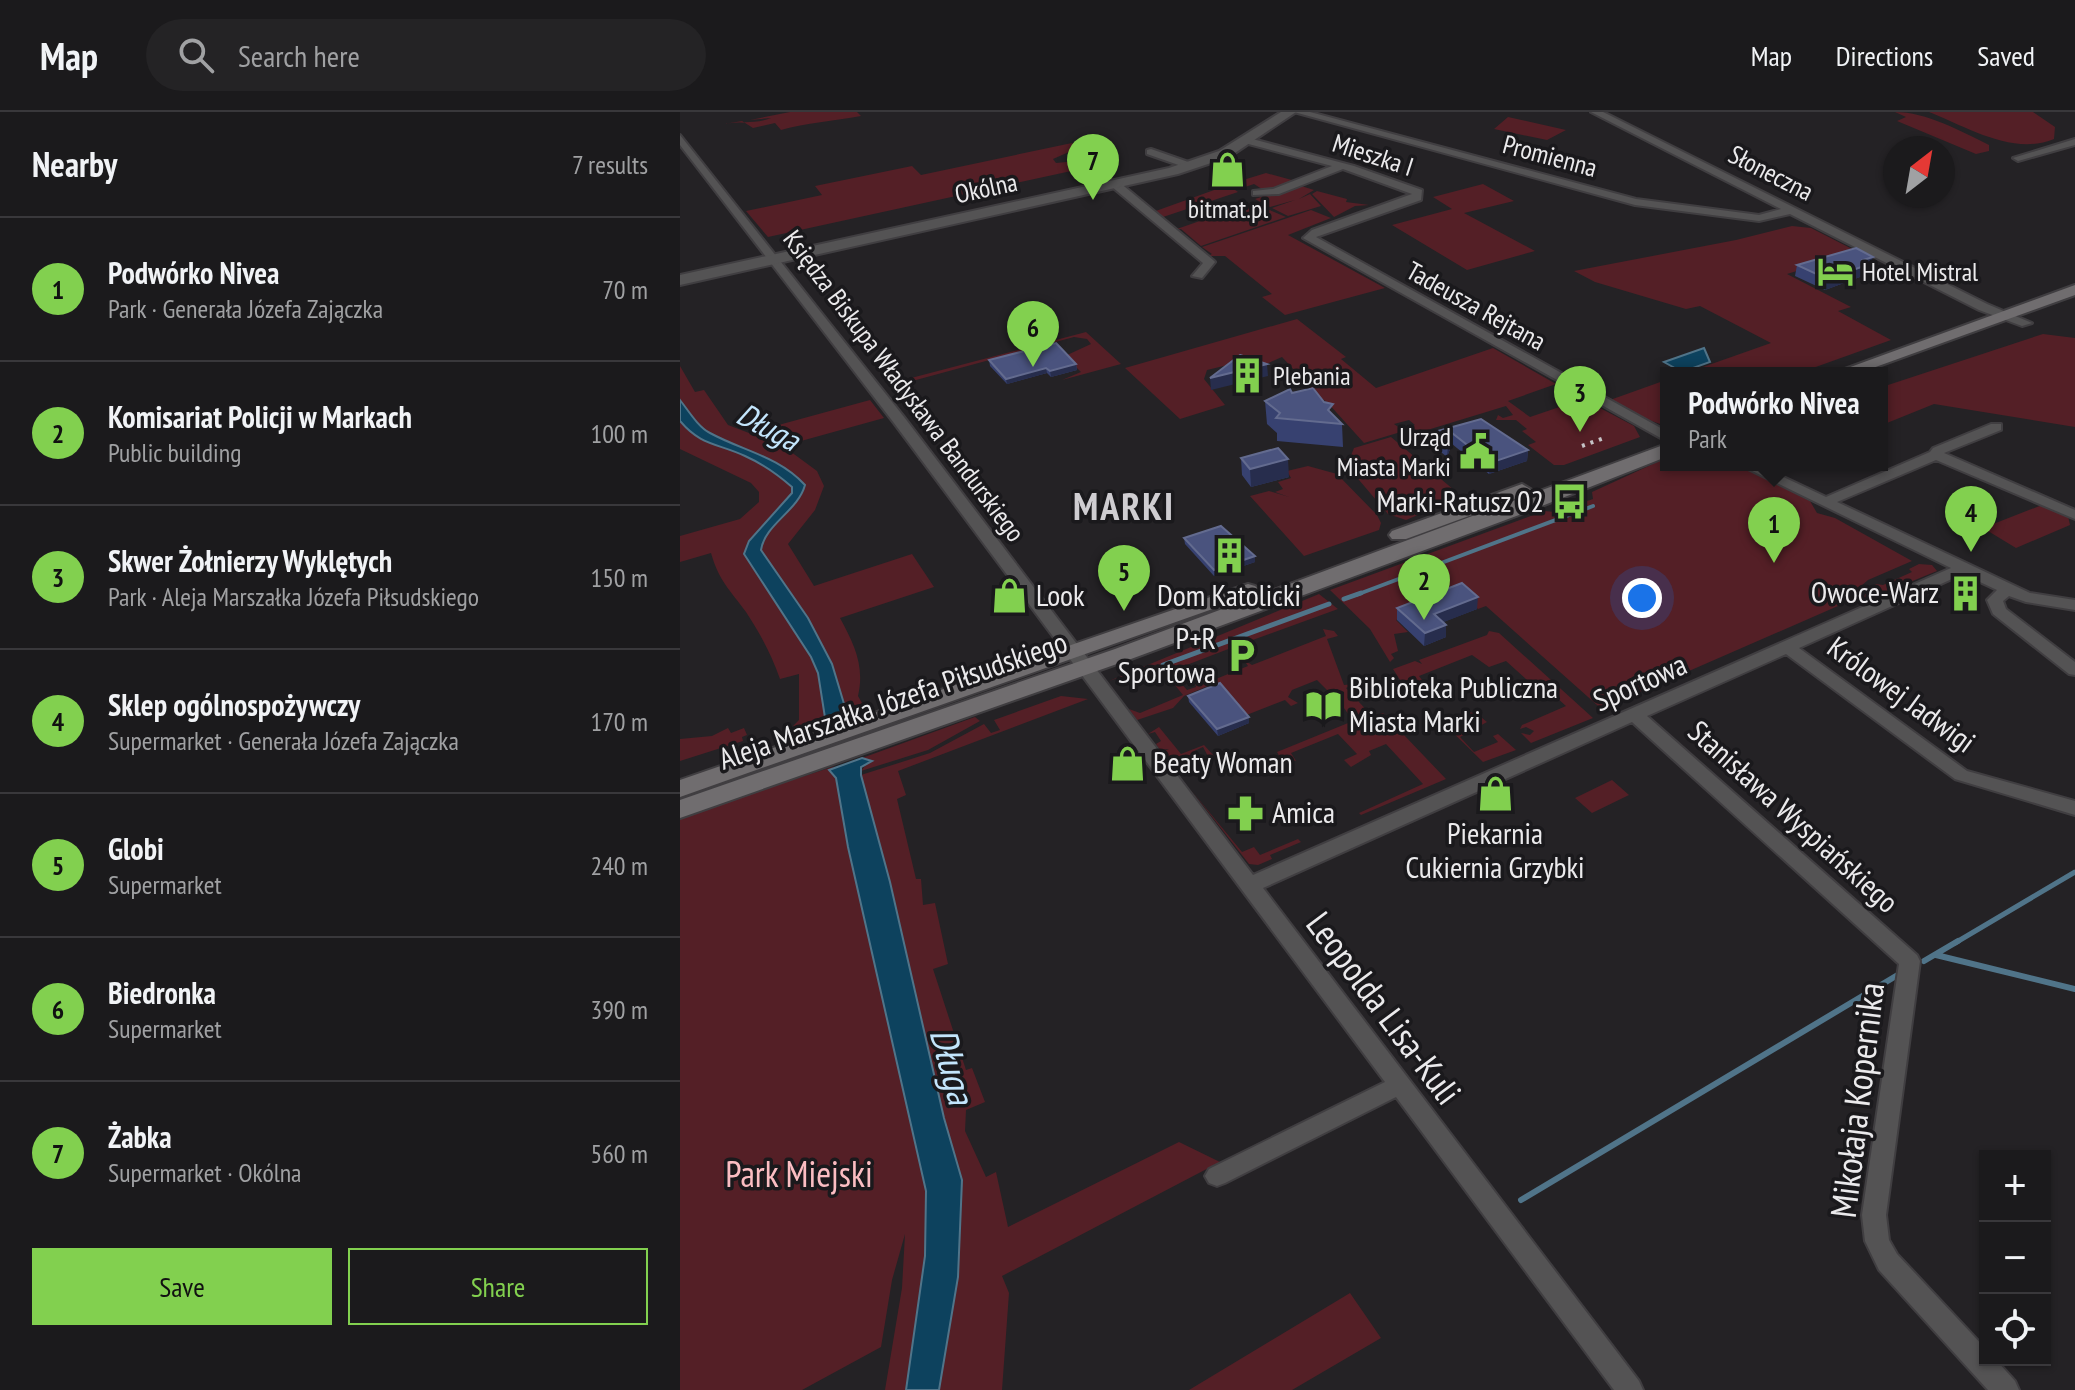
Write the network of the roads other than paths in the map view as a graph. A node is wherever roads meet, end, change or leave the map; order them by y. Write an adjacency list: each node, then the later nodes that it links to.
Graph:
1 (1290, 112): 5 (street)
2 (1299, 112): 13 (street, Promienna)
3 (1596, 112): 13 (street, Słoneczna)
4 (680, 138): 15 (street, Księdza Biskupa Władysława Bandurskiego)
5 (1251, 141): 9 (street, Okólna); 10 (street, Mieszka I)
6 (2075, 142): 8 (street)
7 (1151, 152): 9 (street)
8 (2018, 158)
9 (1190, 166): 11 (street, Okólna)
10 (1342, 166): 12 (street); 14 (street, Mieszka I)
11 (1115, 184): 15 (street, Okólna); 16 (street)
12 (1257, 193)
13 (1792, 210): 20 (street, Słoneczna)
14 (1310, 235): 24 (street, Tadeusza Rejtana)
15 (775, 258): 17 (street, Okólna); 35 (street, Księdza Biskupa Władysława Bandurskiego)
16 (1198, 276)
17 (680, 280)
18 (2075, 290): 20 (main road)
19 (2075, 305): 20 (main road)
20 (2014, 317): 21 (main road); 22 (main road)
21 (1861, 367)
22 (1888, 369)
23 (1996, 427): 27 (street)
24 (1660, 435)
25 (1660, 440): 35 (main road, Aleja Marszałka Józefa Piłsudskiego)
26 (1660, 452): 35 (main road, Aleja Marszałka Józefa Piłsudskiego)
27 (1939, 456): 29 (street); 30 (street)
28 (1760, 471): 29 (street)
29 (1826, 502): 31 (street)
30 (2075, 515)
31 (1964, 568): 32 (street); 34 (street, Sportowa)
32 (2007, 589): 33 (street); 36 (street)
33 (2075, 605)
34 (1789, 648): 37 (street, Sportowa); 40 (street, Królowej Jadwigi)
35 (1079, 660): 38 (main road, Aleja Marszałka Józefa Piłsudskiego); 42 (street, Leopolda Lisa-Kuli)
36 (2075, 670)
37 (1636, 716): 42 (street, Sportowa); 43 (street, Stanisława Wyspiańskiego)
38 (812, 753): 39 (main road, Aleja Marszałka Józefa Piłsudskiego); 41 (main road, Aleja Marszałka Józefa Piłsudskiego)
39 (680, 789)
40 (2075, 808)
41 (680, 809)
42 (1250, 885): 44 (street, Leopolda Lisa-Kuli)
43 (1910, 961): 47 (street, Mikołaja Kopernika)
44 (1400, 1085): 45 (street); 46 (street, Leopolda Lisa-Kuli)
45 (1217, 1176)
46 (1630, 1390)
47 (2006, 1390)

